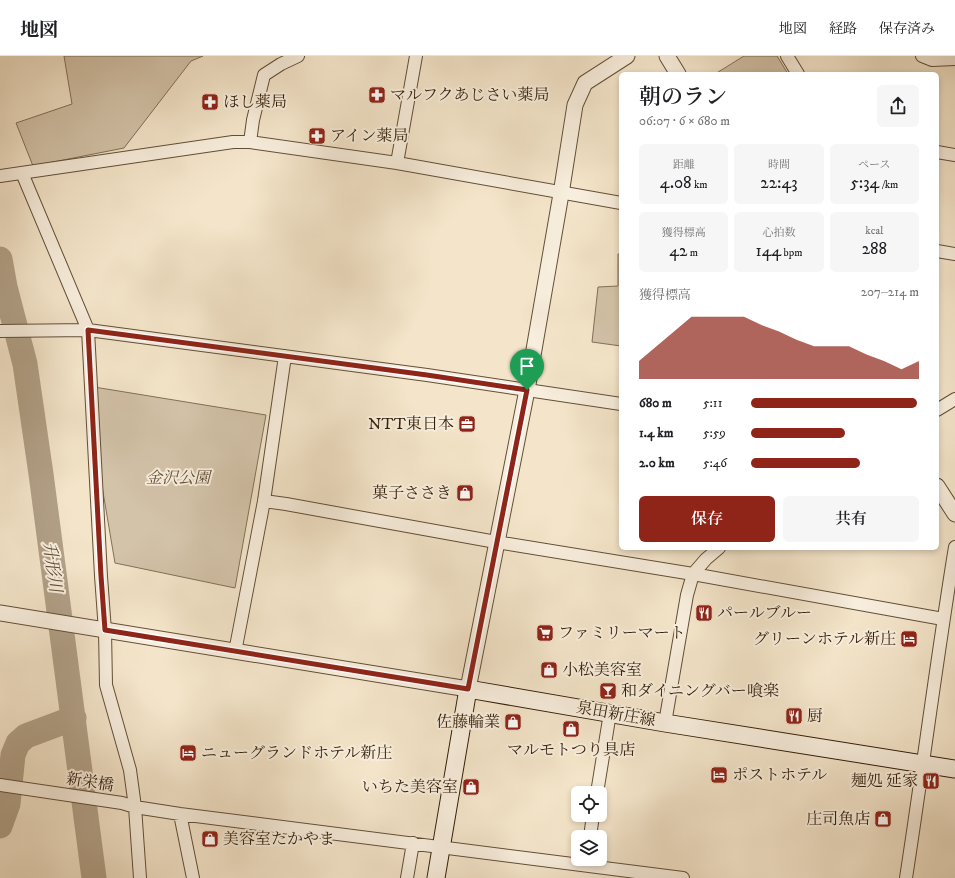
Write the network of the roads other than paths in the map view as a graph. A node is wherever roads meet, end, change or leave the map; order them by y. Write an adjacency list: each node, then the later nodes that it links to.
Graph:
1 (298, 56): 10 (street)
2 (416, 56): 13 (street)
3 (627, 56): 16 (street)
4 (667, 56): 8 (street)
5 (787, 56): 9 (street)
6 (922, 56): 7 (street)
7 (955, 59)
8 (677, 72)
9 (797, 72)
10 (250, 142): 13 (street); 14 (street)
11 (939, 152): 12 (street)
12 (955, 155)
13 (397, 164): 16 (street)
14 (22, 173): 15 (street); 21 (street)
15 (0, 176)
16 (562, 194): 17 (street); 23 (street)
17 (619, 203)
18 (939, 251): 19 (street)
19 (955, 254)
20 (0, 330): 21 (street)
21 (82, 330): 22 (street); 37 (street)
22 (285, 356): 23 (street); 28 (street)
23 (527, 390): 25 (street); 30 (street)
24 (955, 399): 26 (street)
25 (619, 404)
26 (939, 409)
27 (939, 489): 29 (street)
28 (264, 501): 30 (street); 38 (street)
29 (955, 514)
30 (496, 542): 33 (street); 39 (street)
31 (955, 546): 34 (street)
32 (717, 550): 33 (street)
33 (693, 574): 36 (street); 41 (street)
34 (953, 574): 36 (street)
35 (0, 613): 37 (street)
36 (943, 619): 42 (street)
37 (105, 630): 38 (street); 46 (street)
38 (235, 652): 39 (street)
39 (468, 689): 40 (main road, 泉田新庄線); 49 (main road)
40 (610, 713): 41 (main road, 泉田新庄線); 45 (street)
41 (665, 723): 42 (main road, 泉田新庄線)
42 (924, 764): 43 (main road, 泉田新庄線); 57 (street)
43 (955, 769)
44 (0, 785): 46 (street, 新栄橋)
45 (598, 786)
46 (135, 807): 47 (street, 新栄橋); 52 (street)
47 (180, 814): 48 (street, 新栄橋); 53 (street)
48 (413, 843): 49 (street, 新栄橋); 54 (street)
49 (442, 847): 50 (street, 新栄橋); 55 (main road)
50 (571, 860)
51 (607, 866): 56 (street, 新栄橋)
52 (140, 878)
53 (193, 878)
54 (407, 878)
55 (436, 878)
56 (682, 878)
57 (906, 878)

